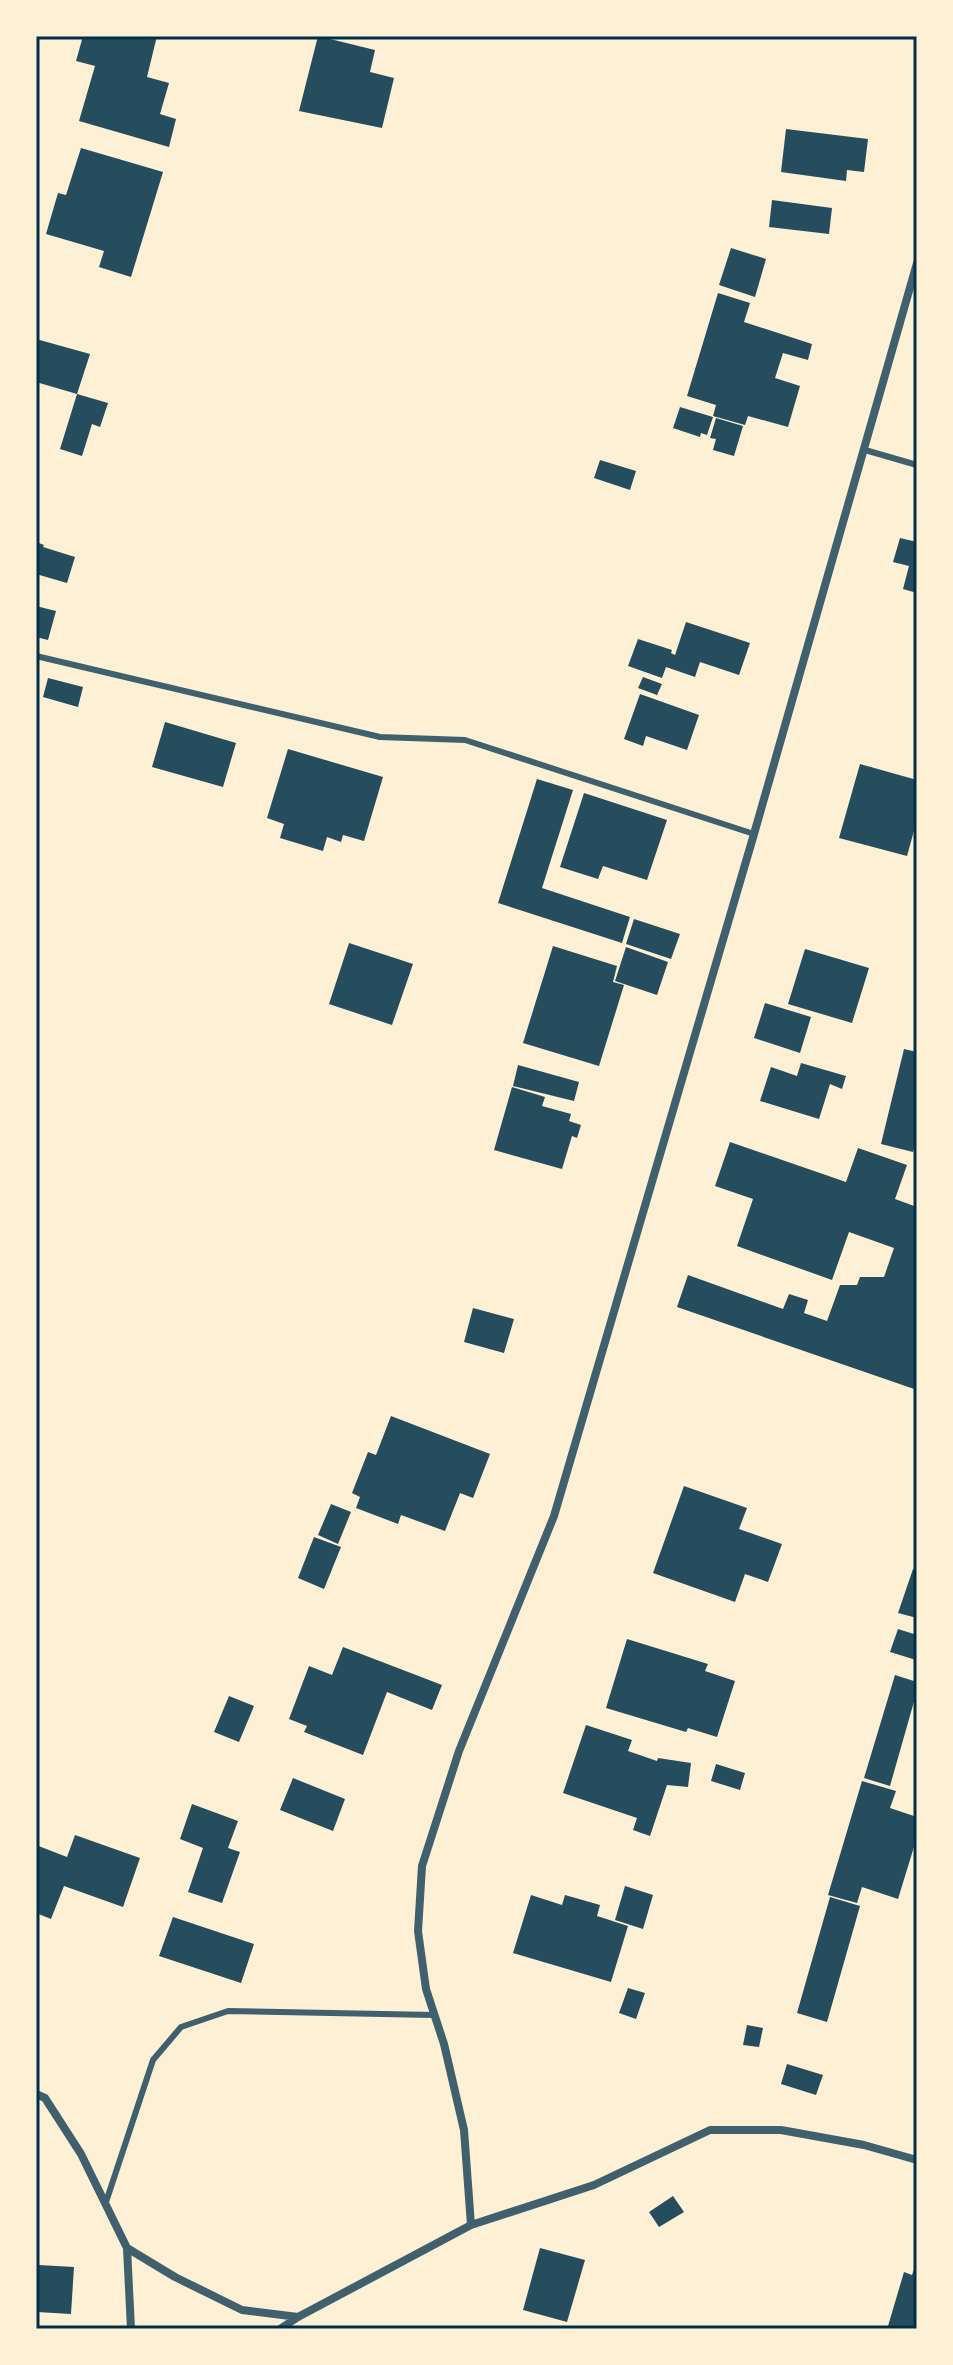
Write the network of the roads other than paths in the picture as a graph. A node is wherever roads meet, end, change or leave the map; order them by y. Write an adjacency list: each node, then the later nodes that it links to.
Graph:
1 (917, 263): 2 (street)
2 (865, 450): 3 (lane); 5 (street)
3 (917, 465)
4 (36, 656): 5 (lane)
5 (754, 834): 6 (street)
6 (434, 2015): 9 (lane); 10 (street)
7 (36, 2094): 9 (street)
8 (917, 2160): 10 (street)
9 (106, 2202): 11 (street)
10 (471, 2225): 12 (street)
11 (127, 2248): 12 (street); 13 (street)
12 (298, 2317): 14 (street)
13 (131, 2329)
14 (280, 2329)

